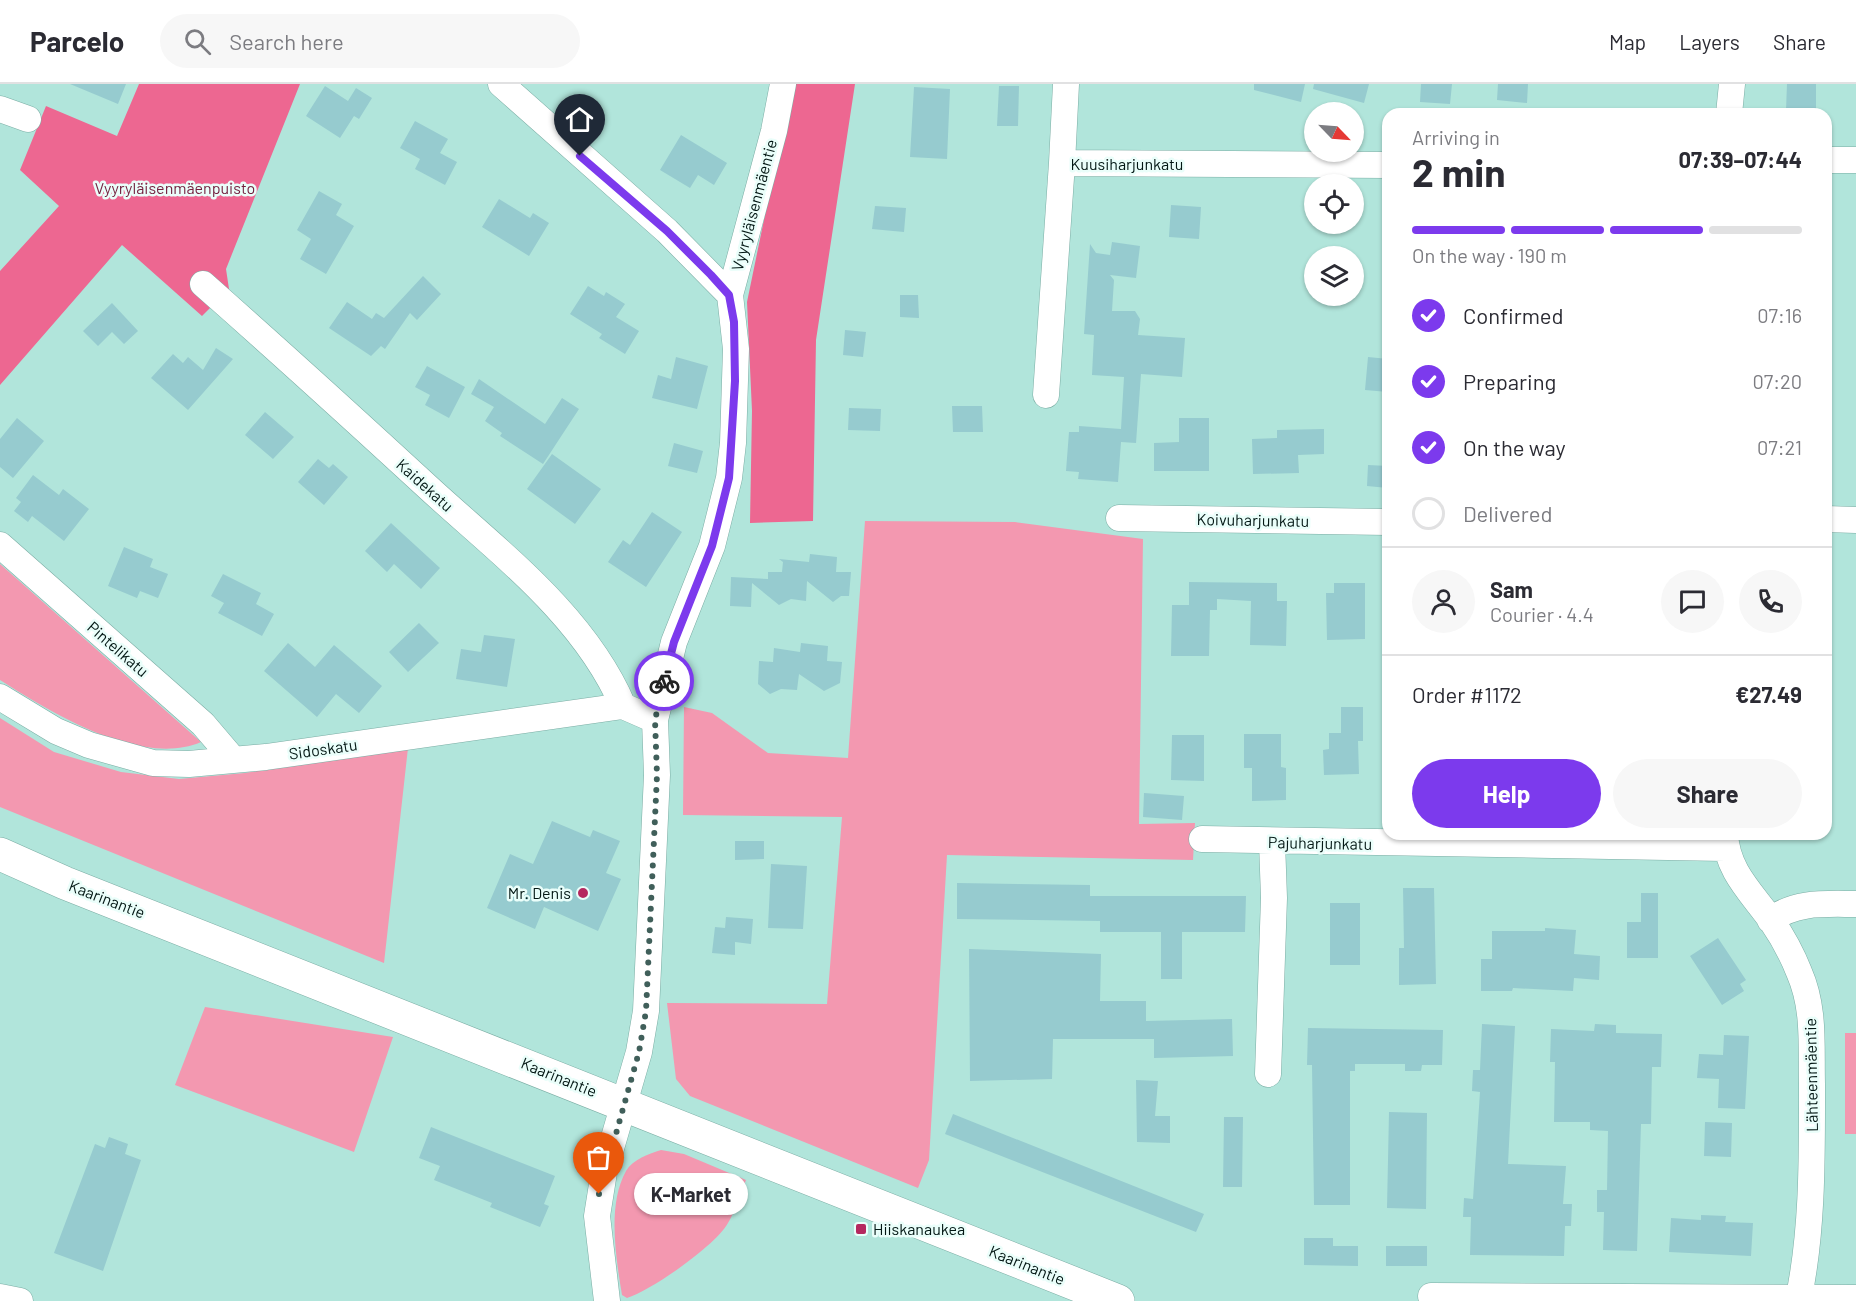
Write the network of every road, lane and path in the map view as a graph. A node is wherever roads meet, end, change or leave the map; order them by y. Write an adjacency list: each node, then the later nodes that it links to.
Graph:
1 (501, 84): 13 (street)
2 (783, 84): 13 (street, Vyyryläisenmäentie)
3 (1066, 84): 10 (street)
4 (1732, 84): 5 (street)
5 (1730, 108)
6 (0, 109): 7 (street)
7 (28, 119)
8 (1832, 160): 9 (street)
9 (1856, 160)
10 (1062, 163): 11 (street, Kuusiharjunkatu); 14 (street, Kuusiharjunkatu)
11 (1382, 165)
12 (203, 284): 21 (street, Kaidekatu)
13 (729, 295): 22 (street, Vyyryläisenmäentie)
14 (1046, 395)
15 (1119, 518): 18 (street, Koivuharjunkatu)
16 (1832, 519): 17 (street)
17 (1856, 520)
18 (1382, 522)
19 (0, 545): 23 (street, Pintelikatu)
20 (0, 697): 23 (street, Sidoskatu)
21 (624, 706): 22 (street); 23 (street, Sidoskatu)
22 (655, 720): 31 (street, Vyyryläisenmäentie)
23 (232, 758)
24 (1202, 839): 26 (street, Pajuharjunkatu)
25 (1725, 841): 26 (street, Pajuharjunkatu); 29 (street, Lähteenmäentie)
26 (1272, 842): 30 (street)
27 (0, 854): 31 (main road, Kaarinantie)
28 (1856, 904): 29 (street)
29 (1770, 920): 35 (street, Lähteenmäentie)
30 (1268, 1074)
31 (624, 1103): 37 (street, Vyyryläisenmäentie); 38 (main road, Kaarinantie)
32 (1431, 1296): 35 (street)
33 (0, 1297): 36 (street)
34 (1856, 1298): 35 (street)
35 (1798, 1300)
36 (20, 1301)
37 (607, 1301)
38 (1118, 1301)

